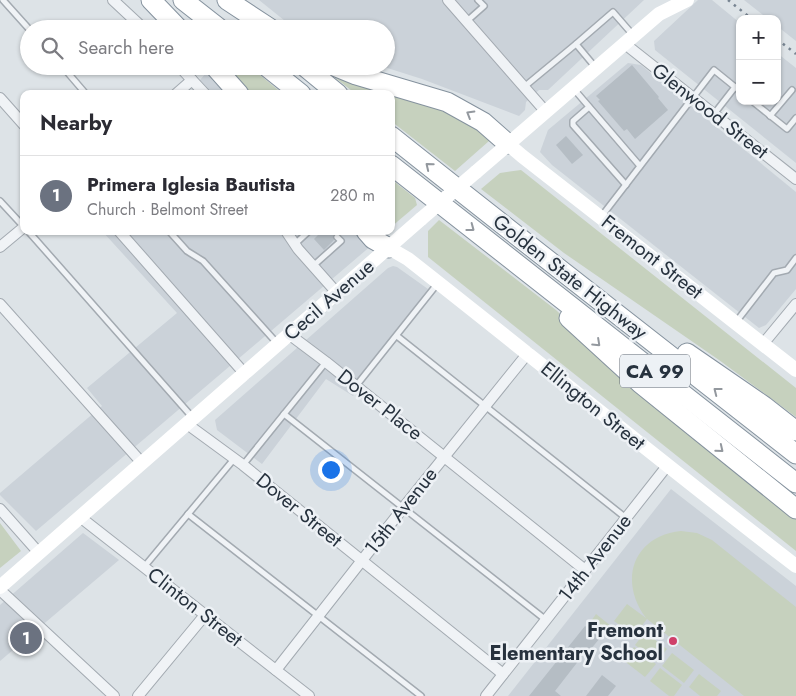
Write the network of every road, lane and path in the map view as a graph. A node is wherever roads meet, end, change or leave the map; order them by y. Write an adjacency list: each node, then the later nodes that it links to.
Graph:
1 (3, 0): 12 (lane)
2 (113, 0): 13 (street)
3 (151, 0): 14 (highway)
4 (183, 0): 15 (highway)
5 (221, 0): 16 (highway)
6 (227, 0): 17 (highway)
7 (448, 0): 18 (street)
8 (478, 0): 18 (lane)
9 (667, 0): 11 (main road, Cecil Avenue)
10 (686, 0): 11 (main road, Cecil Avenue)
11 (659, 14): 19 (main road, Cecil Avenue)
12 (21, 20)
13 (134, 20)
14 (170, 20)
15 (209, 20)
16 (246, 20)
17 (257, 20)
18 (467, 21): 29 (street)
19 (629, 40): 20 (lane); 21 (main road, Cecil Avenue); 40 (street, Glenwood Street)
20 (576, 44): 21 (lane); 29 (lane)
21 (596, 68): 31 (main road, Cecil Avenue)
22 (70, 75): 32 (lane)
23 (187, 75): 28 (street)
24 (222, 75): 35 (highway)
25 (277, 75): 36 (highway)
26 (315, 75): 37 (highway)
27 (356, 75): 50 (highway, one-way to 27)
28 (192, 80): 33 (street); 34 (street)
29 (524, 87): 44 (street)
30 (736, 87): 40 (lane)
31 (573, 88): 43 (lane); 44 (main road, Cecil Avenue)
32 (83, 90)
33 (181, 90)
34 (201, 90)
35 (235, 90)
36 (296, 90)
37 (333, 90)
38 (792, 90): 46 (lane)
39 (736, 91): 45 (lane)
40 (693, 97): 45 (street, Glenwood Street); 51 (lane)
41 (0, 98): 48 (street)
42 (757, 105): 46 (lane)
43 (589, 107): 51 (lane); 54 (lane)
44 (546, 112): 50 (main road, Cecil Avenue)
45 (714, 114): 53 (street, Glenwood Street)
46 (770, 116): 47 (lane)
47 (796, 118)
48 (20, 120)
49 (395, 139): 76 (highway, Golden State Highway / CA 99, one-way to 49)
50 (508, 144): 56 (main road, Fremont Street); 68 (main road, Cecil Avenue, bridge)
51 (640, 166): 54 (lane)
52 (395, 168): 70 (highway, Golden State Highway / CA 99, one-way to 70)
53 (796, 179)
54 (626, 185): 56 (lane)
55 (0, 201): 57 (lane)
56 (601, 218): 77 (main road, Fremont Street)
57 (20, 223)
58 (20, 230): 67 (street)
59 (31, 235): 89 (lane)
60 (123, 235): 85 (street)
61 (173, 235): 81 (lane)
62 (289, 235): 66 (street)
63 (305, 235): 66 (lane)
64 (370, 235): 68 (highway)
65 (337, 237): 71 (lane)
66 (295, 244): 71 (street)
67 (0, 248)
68 (389, 248): 72 (main road, Ellington Street); 73 (main road, Cecil Avenue)
69 (796, 258): 77 (lane)
70 (513, 260): 97 (highway, Golden State Highway / CA 99); 100 (highway, one-way to 100)
71 (313, 266): 73 (street)
72 (438, 283): 79 (lane); 82 (main road, Ellington Street)
73 (337, 293): 78 (main road, Cecil Avenue)
74 (0, 304): 94 (street)
75 (796, 304): 80 (street)
76 (620, 314): 90 (highway); 91 (highway, Golden State Highway / CA 99, one-way to 76)
77 (736, 323): 80 (main road, Fremont Street)
78 (290, 335): 81 (main road, Cecil Avenue); 83 (street, Dover Place)
79 (397, 336): 86 (lane); 87 (lane)
80 (763, 344): 84 (main road, Fremont Street)
81 (278, 345): 85 (main road, Cecil Avenue)
82 (528, 353): 87 (street, 15th Avenue); 96 (main road, Ellington Street)
83 (326, 362): 86 (street, Dover Place); 88 (lane)
84 (796, 370)
85 (246, 374): 89 (main road, Cecil Avenue)
86 (356, 386): 92 (street, Dover Place)
87 (484, 406): 92 (street, 15th Avenue); 103 (lane)
88 (284, 414): 95 (lane); 98 (lane)
89 (190, 421): 93 (street, Dover Street); 94 (main road, Cecil Avenue)
90 (796, 431)
91 (796, 454)
92 (444, 456): 98 (street, 15th Avenue); 108 (street, Dover Place)
93 (234, 459): 95 (street, Dover Street); 101 (lane)
94 (142, 463): 102 (main road, Cecil Avenue)
95 (243, 465): 105 (street, Dover Street)
96 (667, 466): 103 (street, 14th Avenue); 106 (main road, Ellington Street)
97 (796, 482)
98 (402, 508): 105 (street, 15th Avenue); 112 (lane)
99 (0, 509): 104 (street)
100 (796, 509)
101 (188, 514): 107 (lane); 111 (lane)
102 (80, 517): 104 (main road, Cecil Avenue); 107 (street, Clinton Street)
103 (626, 518): 108 (street, 14th Avenue)
104 (39, 553): 109 (main road, Cecil Avenue)
105 (362, 560): 111 (street, 15th Avenue); 114 (street, Dover Street)
106 (796, 566)
107 (144, 567): 110 (street, Clinton Street)
108 (585, 570): 112 (street, 14th Avenue)
109 (0, 588): 115 (street)
110 (206, 615): 113 (street, Clinton Street); 116 (street)
111 (318, 616): 113 (street, 15th Avenue); 118 (lane)
112 (546, 620): 114 (street, 14th Avenue)
113 (276, 670): 117 (street, Clinton Street)
114 (503, 674): 119 (street, 14th Avenue)
115 (114, 696)
116 (138, 696)
117 (310, 696)
118 (421, 696)
119 (486, 696)

